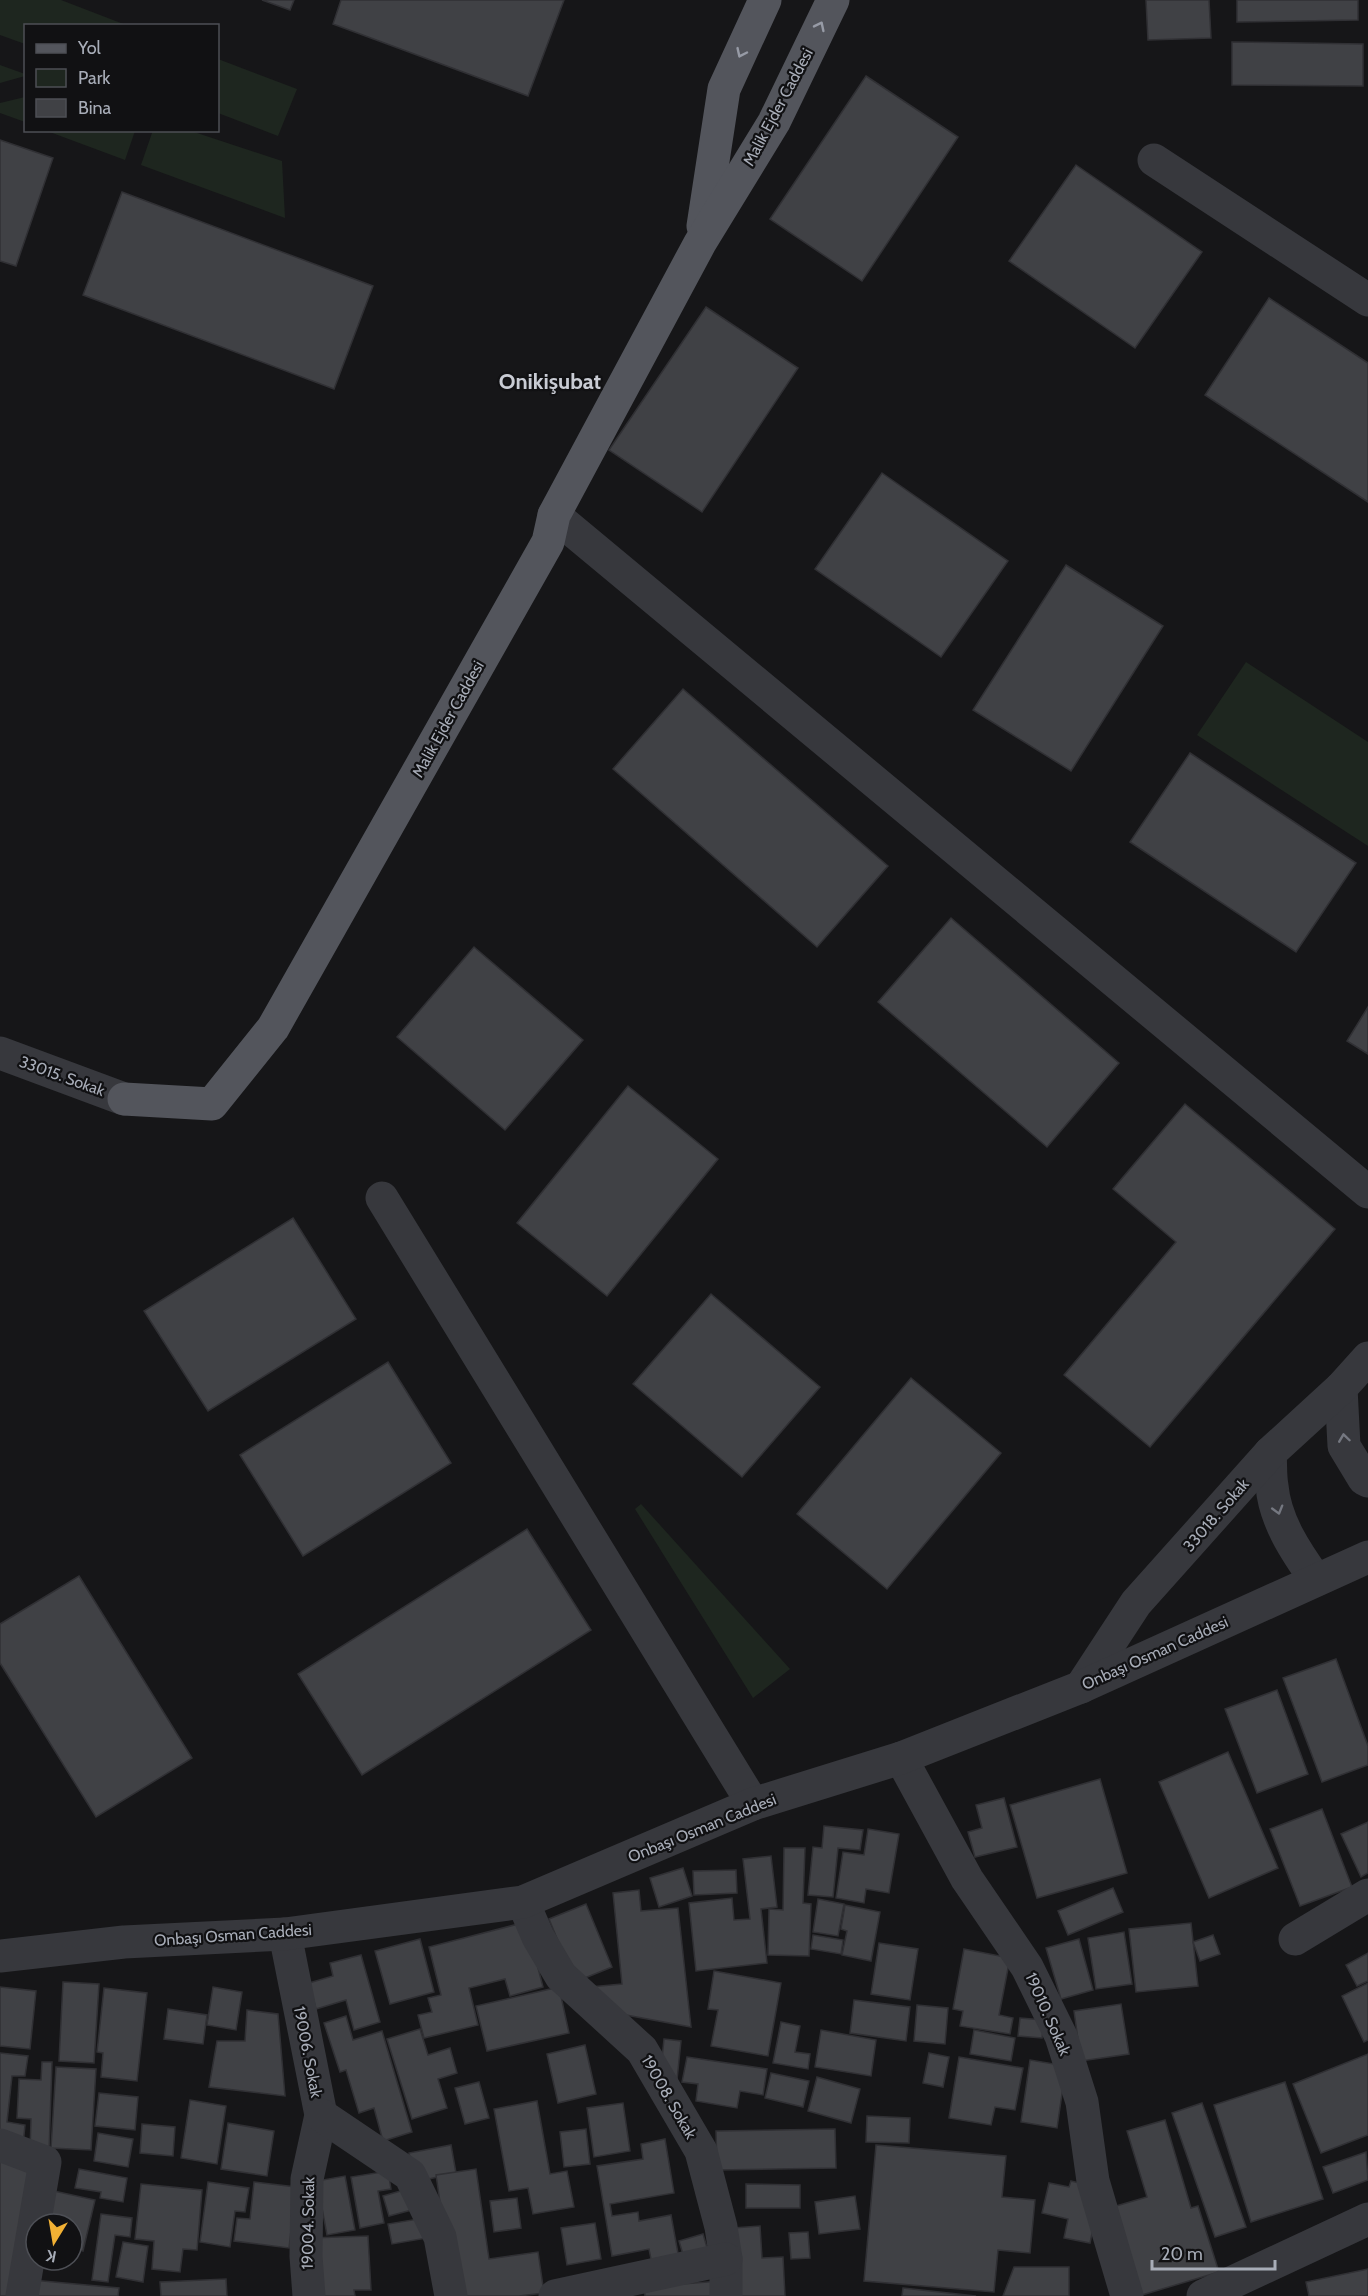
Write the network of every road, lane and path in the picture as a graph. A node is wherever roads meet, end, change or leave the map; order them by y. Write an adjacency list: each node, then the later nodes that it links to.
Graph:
1 (765, 0): 4 (main road, Malik Ejder Caddesi, one-way to 4)
2 (833, 0): 4 (main road, Malik Ejder Caddesi, one-way to 2)
3 (1154, 160): 5 (street)
4 (700, 243): 6 (main road, Malik Ejder Caddesi)
5 (1368, 300)
6 (554, 515): 8 (main road, Malik Ejder Caddesi); 9 (street)
7 (0, 1053): 8 (street, 33015. Sokak)
8 (124, 1099)
9 (1368, 1192)
10 (382, 1198): 19 (street)
11 (1368, 1358): 12 (street, 33018. Sokak)
12 (1341, 1388): 13 (street, 33018. Sokak); 14 (street, one-way to 12)
13 (1270, 1453): 16 (street, one-way to 16); 17 (street, 33018. Sokak)
14 (1368, 1481)
15 (1368, 1557): 16 (street, Onbaşı Osman Caddesi)
16 (1316, 1580): 17 (street, Onbaşı Osman Caddesi)
17 (1081, 1686): 18 (street, Onbaşı Osman Caddesi)
18 (901, 1758): 19 (street, Onbaşı Osman Caddesi); 34 (street, 19010. Sokak)
19 (753, 1804): 21 (street, Onbaşı Osman Caddesi)
20 (1368, 1895): 23 (street)
21 (523, 1902): 22 (street, Onbaşı Osman Caddesi); 28 (street, 19008. Sokak)
22 (285, 1934): 24 (street, Onbaşı Osman Caddesi); 25 (street, 19006. Sokak)
23 (1295, 1939)
24 (0, 1956)
25 (321, 2115): 30 (street, 19004. Sokak); 31 (street, 19006. Sokak)
26 (0, 2145): 29 (street)
27 (1368, 2219): 35 (street)
28 (726, 2259): 32 (street); 33 (street, 19008. Sokak)
29 (22, 2296)
30 (309, 2296)
31 (451, 2296)
32 (555, 2296)
33 (726, 2296)
34 (1127, 2296)
35 (1203, 2296)

